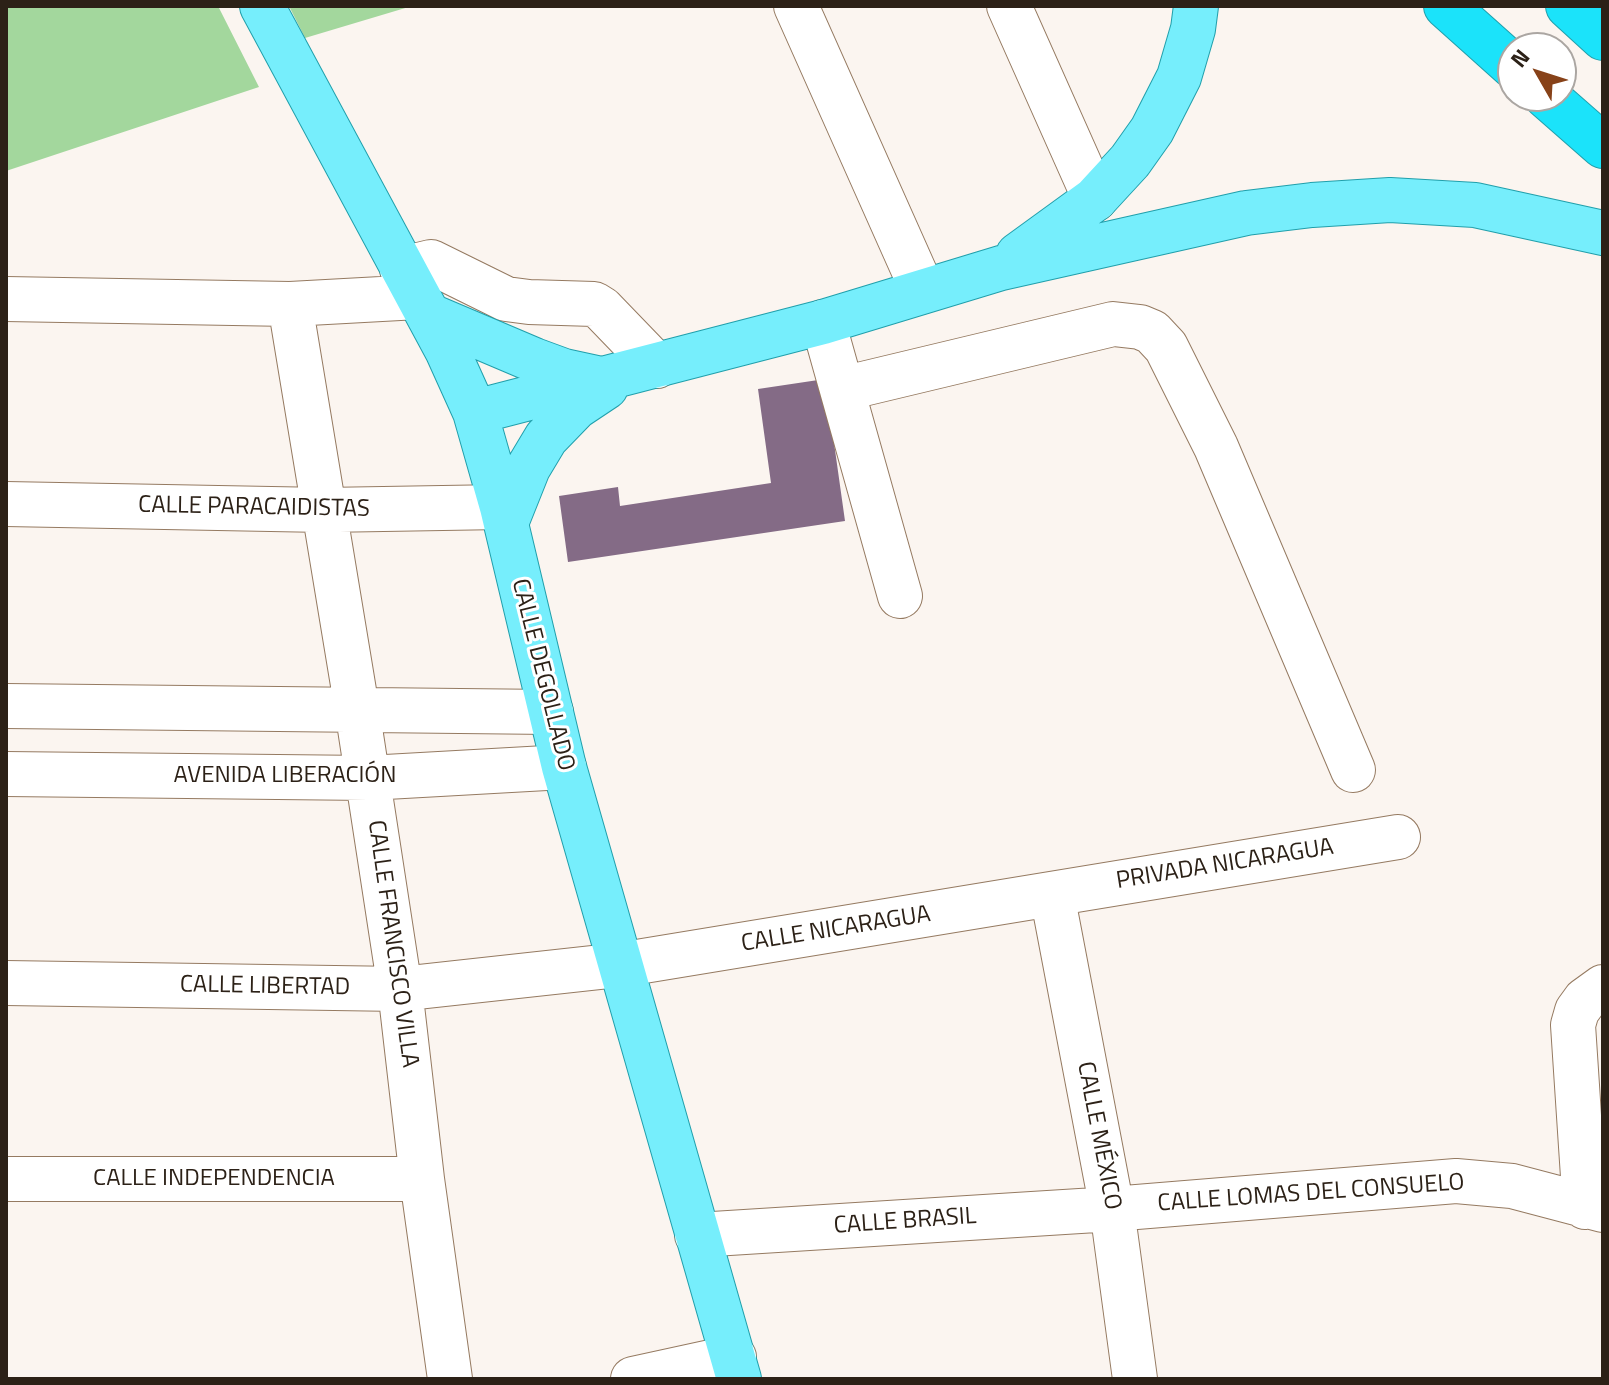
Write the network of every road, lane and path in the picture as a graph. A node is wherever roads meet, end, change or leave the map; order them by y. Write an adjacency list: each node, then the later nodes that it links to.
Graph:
1 (262, 6): 15 (main road, CALLE DEGOLLADO)
2 (796, 6): 14 (street)
3 (1009, 6): 11 (street)
4 (1196, 6): 11 (main road)
5 (1446, 6): 8 (highway)
6 (1568, 6): 7 (highway)
7 (1603, 38)
8 (1497, 52)
9 (1564, 112): 10 (highway)
10 (1603, 146)
11 (1095, 199): 13 (main road)
12 (1603, 233): 13 (main road)
13 (1001, 268): 14 (main road)
14 (923, 291): 18 (main road)
15 (416, 294): 17 (street); 19 (main road); 19 (street); 21 (main road, CALLE DEGOLLADO)
16 (6, 299): 17 (street)
17 (290, 304): 23 (street, CALLE FRANCISCO VILLA)
18 (823, 322): 19 (main road); 20 (street)
19 (629, 373): 21 (main road); 24 (main road)
20 (842, 389): 25 (street); 30 (street)
21 (475, 412): 24 (main road, CALLE DEGOLLADO)
22 (6, 504): 23 (street, CALLE PARACAIDISTAS)
23 (324, 510): 24 (street, CALLE PARACAIDISTAS); 27 (street, CALLE FRANCISCO VILLA)
24 (504, 515): 28 (main road, CALLE DEGOLLADO)
25 (900, 596)
26 (6, 706): 27 (street)
27 (357, 709): 28 (street); 32 (street, CALLE FRANCISCO VILLA)
28 (551, 712): 29 (main road, CALLE DEGOLLADO)
29 (564, 767): 32 (street, AVENIDA LIBERACIÓN); 35 (main road, CALLE DEGOLLADO)
30 (1353, 770)
31 (6, 774): 32 (street, AVENIDA LIBERACIÓN)
32 (368, 778): 38 (street, CALLE FRANCISCO VILLA)
33 (1398, 837): 34 (street, PRIVADA NICARAGUA)
34 (1052, 894): 35 (street, CALLE NICARAGUA); 42 (street, CALLE MÉXICO)
35 (619, 965): 38 (street, CALLE LIBERTAD); 43 (main road, CALLE DEGOLLADO)
36 (6, 983): 38 (street, CALLE LIBERTAD)
37 (1603, 987): 41 (street)
38 (400, 989): 40 (street, CALLE FRANCISCO VILLA)
39 (6, 1179): 40 (street, CALLE INDEPENDENCIA)
40 (422, 1179): 45 (street, CALLE FRANCISCO VILLA)
41 (1594, 1208): 42 (street, CALLE LOMAS DEL CONSUELO)
42 (1112, 1209): 43 (street, CALLE BRASIL); 47 (street, CALLE MÉXICO)
43 (697, 1235): 44 (main road, CALLE DEGOLLADO)
44 (736, 1368): 46 (street)
45 (450, 1379)
46 (633, 1379)
47 (1135, 1379)

